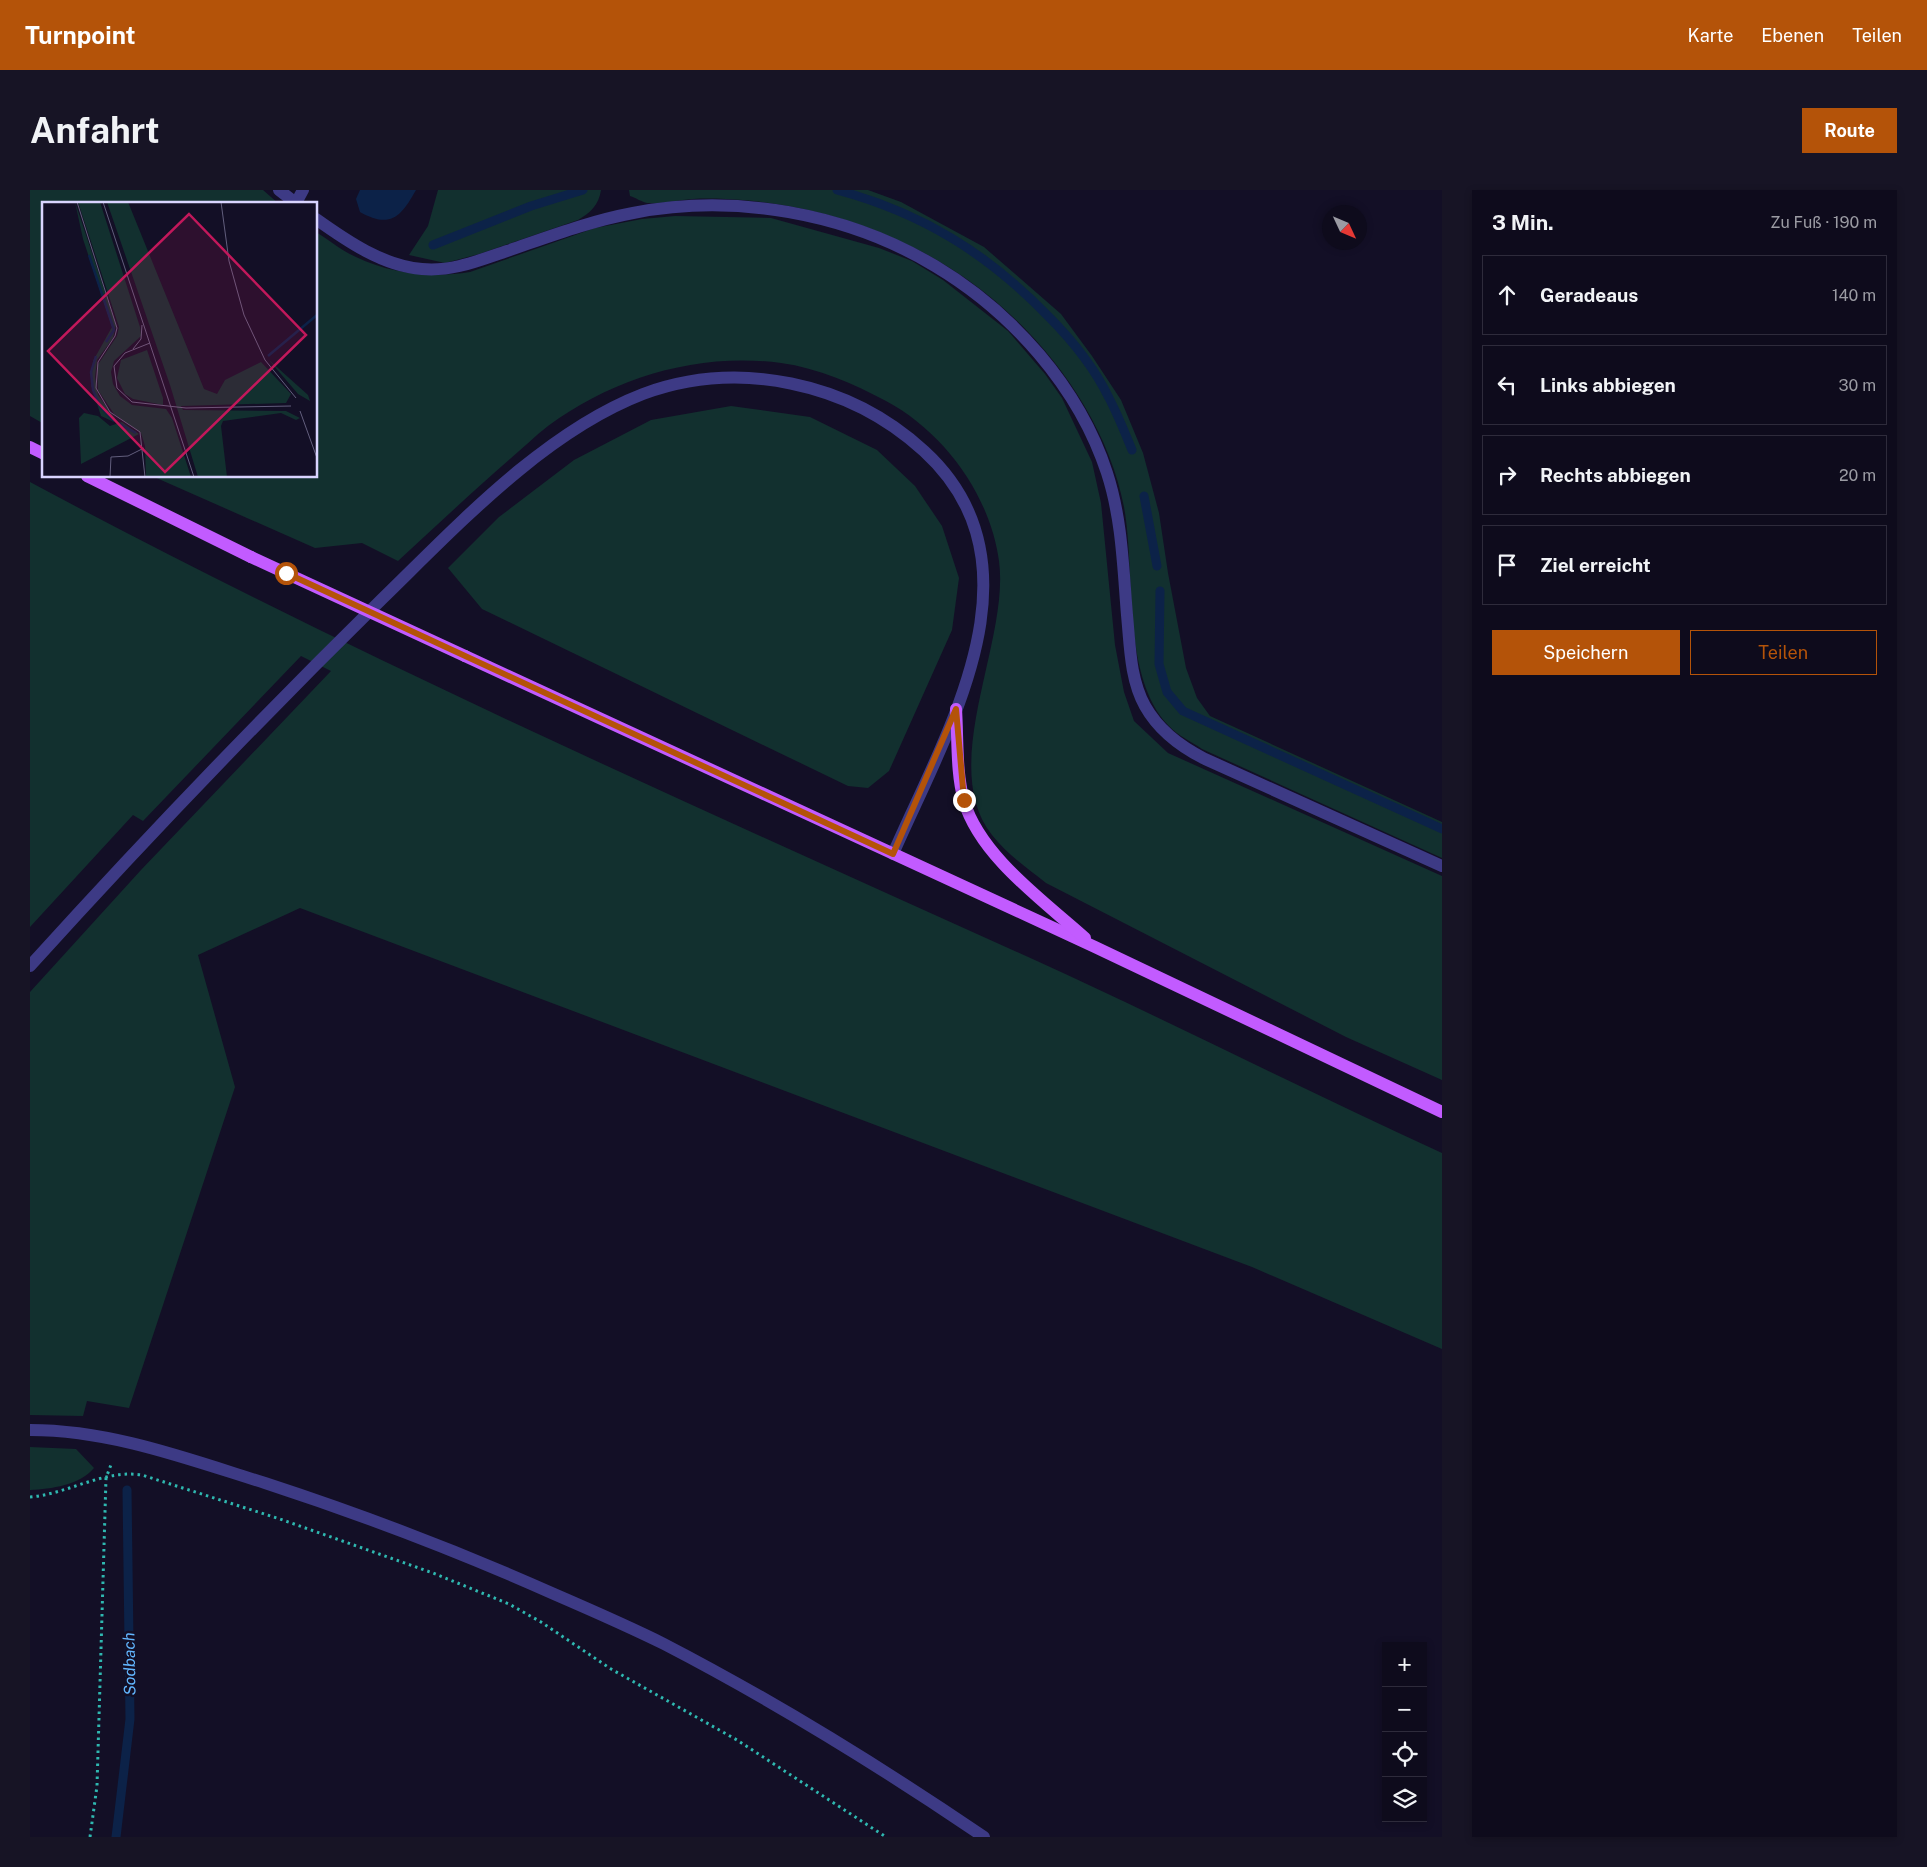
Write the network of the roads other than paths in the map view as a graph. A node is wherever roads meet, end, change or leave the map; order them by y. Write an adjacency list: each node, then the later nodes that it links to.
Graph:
1 (279, 190): 3 (street)
2 (303, 190): 4 (street)
3 (294, 202)
4 (297, 202)
5 (318, 220): 11 (street)
6 (30, 447): 7 (main road)
7 (42, 453)
8 (91, 478): 10 (main road, bridge)
9 (956, 709): 10 (street); 12 (main road); 13 (street)
10 (893, 854): 12 (main road)
11 (1442, 866)
12 (1095, 946): 14 (main road)
13 (30, 966)
14 (1442, 1112)
15 (30, 1430): 16 (street)
16 (984, 1837)

